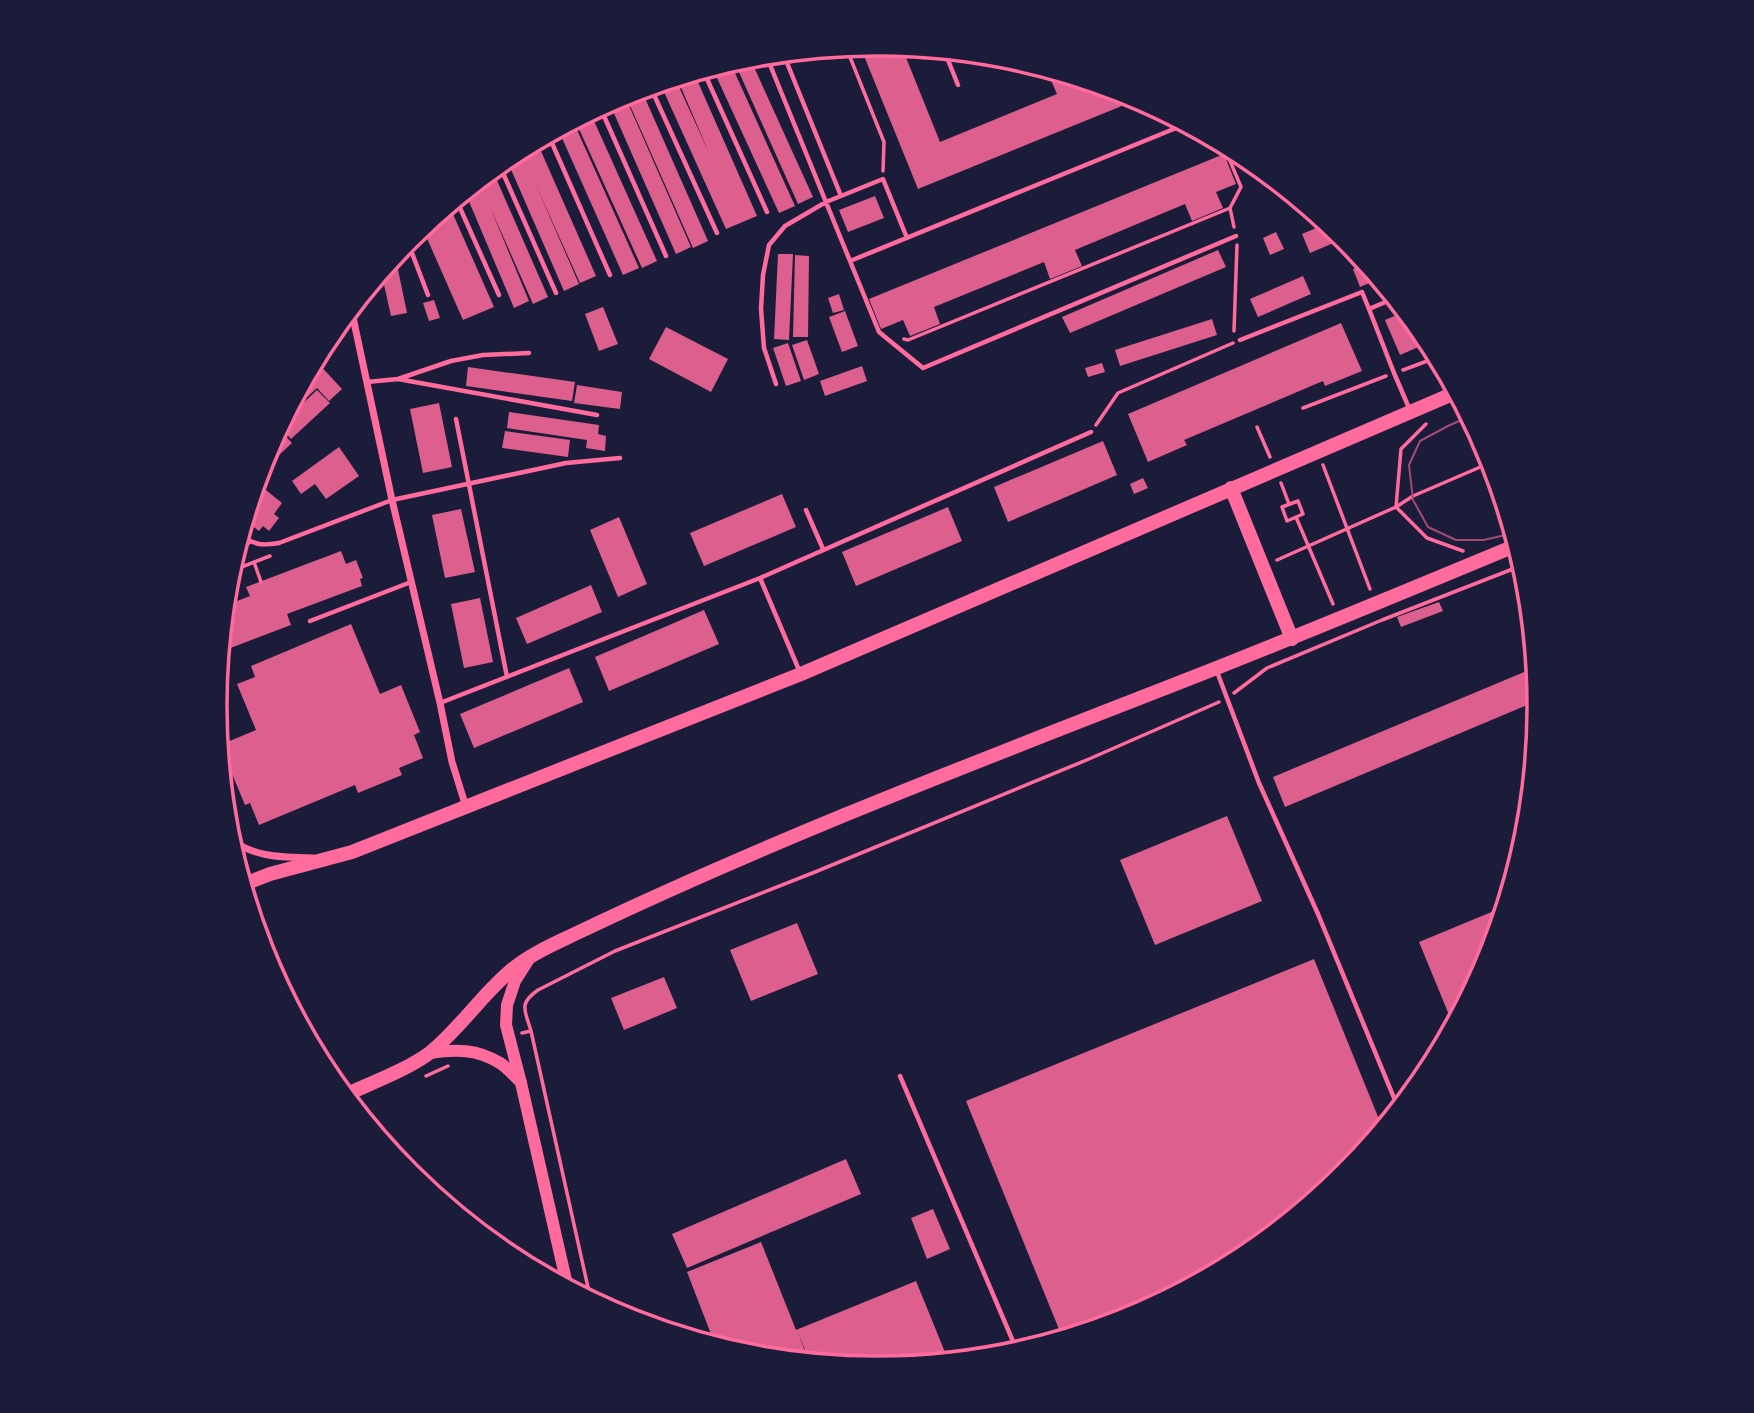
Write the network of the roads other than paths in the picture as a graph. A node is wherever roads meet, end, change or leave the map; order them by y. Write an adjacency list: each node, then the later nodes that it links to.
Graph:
1 (948, 60): 5 (lane)
2 (787, 63): 11 (lane)
3 (770, 65): 12 (lane)
4 (707, 79): 14 (lane)
5 (958, 85)
6 (655, 96): 15 (lane)
7 (604, 116): 19 (lane)
8 (1175, 128): 17 (lane)
9 (552, 143): 21 (lane)
10 (504, 174): 22 (lane)
11 (841, 196): 12 (lane); 17 (lane)
12 (826, 202): 20 (lane); 32 (lane)
13 (460, 207): 24 (lane)
14 (767, 212)
15 (717, 233)
16 (1236, 236): 20 (lane)
17 (906, 238): 20 (lane)
18 (412, 253): 23 (lane)
19 (666, 256)
20 (850, 261)
21 (610, 275)
22 (556, 293)
23 (428, 295)
24 (499, 295)
25 (1386, 302): 26 (lane)
26 (1369, 309): 28 (lane); 34 (lane)
27 (354, 321): 31 (street)
28 (1240, 340)
29 (529, 353): 30 (lane)
30 (398, 379): 31 (lane); 35 (lane)
31 (367, 382): 41 (street)
32 (776, 384)
33 (1448, 396): 34 (main road)
34 (1411, 412): 40 (main road)
35 (597, 415)
36 (456, 419): 39 (lane)
37 (1091, 432): 44 (lane)
38 (620, 458): 39 (lane)
39 (469, 484): 41 (lane); 52 (lane)
40 (1231, 488): 49 (main road); 51 (main road)
41 (392, 499): 43 (lane); 47 (street)
42 (806, 510): 44 (lane)
43 (250, 542)
44 (823, 549): 46 (lane)
45 (1508, 549): 49 (main road)
46 (760, 578): 51 (lane); 52 (lane)
47 (412, 582): 48 (lane); 53 (street)
48 (310, 621)
49 (1292, 639): 50 (main road)
50 (1216, 668): 58 (main road); 63 (lane)
51 (801, 674): 54 (main road)
52 (507, 677): 53 (lane)
53 (440, 703): 54 (street)
54 (466, 807): 56 (main road)
55 (242, 846): 56 (street)
56 (331, 858): 57 (main road)
57 (251, 881)
58 (532, 956): 59 (main road); 61 (main road)
59 (430, 1053): 61 (main road); 62 (main road)
60 (900, 1076): 65 (lane)
61 (522, 1083): 64 (main road)
62 (353, 1091)
63 (1395, 1100)
64 (564, 1275)
65 (1014, 1343)

